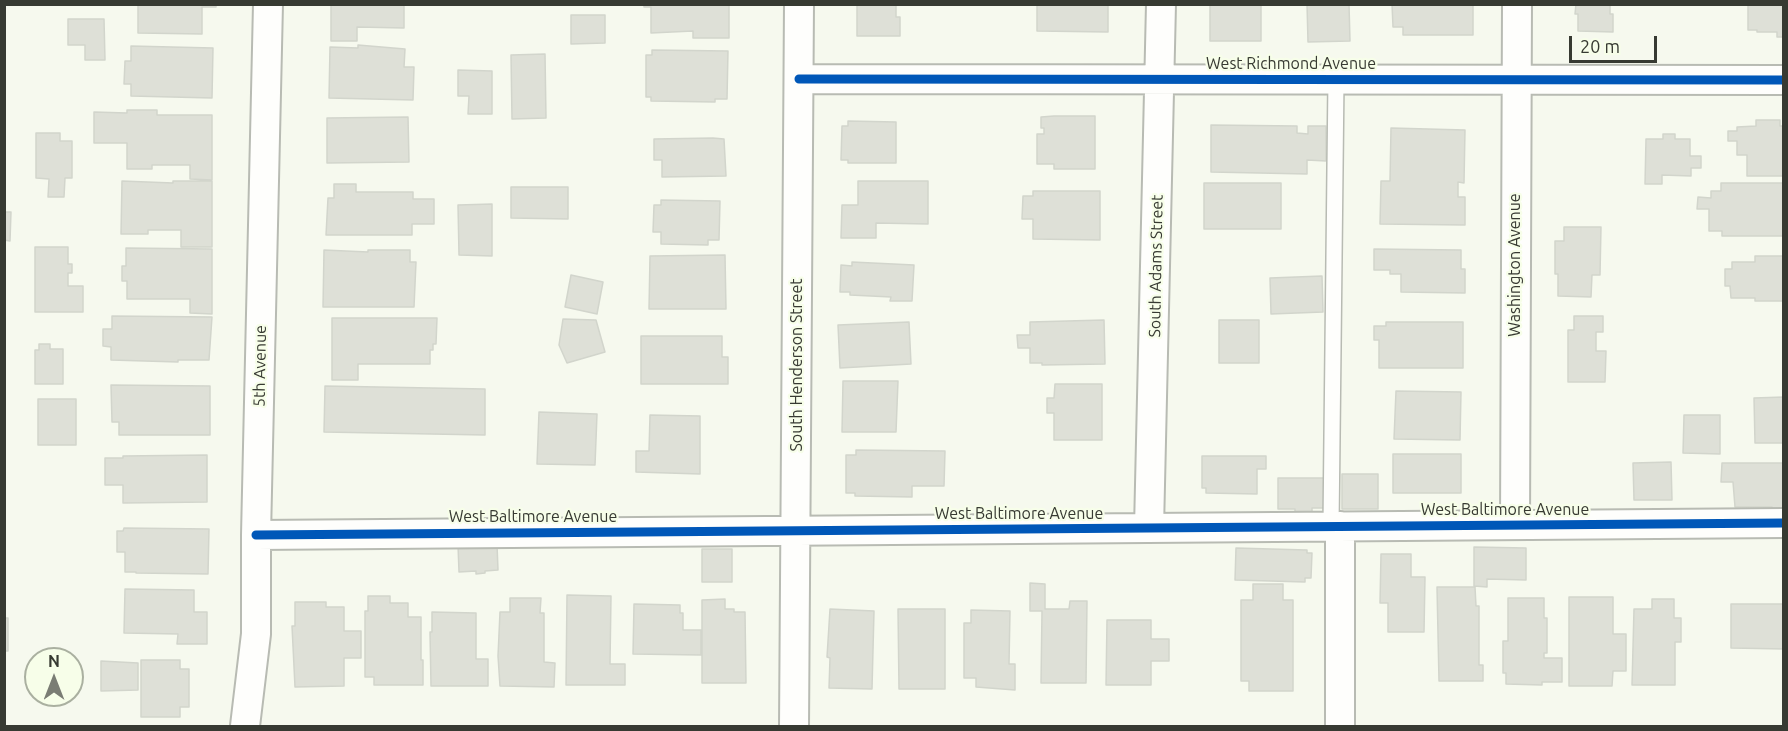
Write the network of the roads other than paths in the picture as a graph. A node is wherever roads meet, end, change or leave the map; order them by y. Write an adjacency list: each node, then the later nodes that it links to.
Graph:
1 (268, 4): 15 (street, 5th Avenue)
2 (799, 4): 5 (street, South Henderson Street)
3 (1161, 4): 6 (street, South Adams Street)
4 (1517, 4): 8 (street, Washington Avenue)
5 (799, 79): 6 (street, West Richmond Avenue); 14 (street, South Henderson Street)
6 (1160, 79): 7 (street, West Richmond Avenue); 13 (street, South Adams Street)
7 (1336, 79): 8 (street, West Richmond Avenue); 12 (lane)
8 (1516, 80): 9 (street, West Richmond Avenue); 11 (street, Washington Avenue)
9 (1784, 80)
10 (1784, 523): 11 (street, West Baltimore Avenue)
11 (1515, 525): 12 (street, West Baltimore Avenue)
12 (1336, 526): 13 (street, West Baltimore Avenue); 18 (street)
13 (1149, 528): 14 (street, West Baltimore Avenue)
14 (795, 530): 15 (street, West Baltimore Avenue); 17 (street, South Henderson Street)
15 (256, 535): 16 (street, 5th Avenue)
16 (245, 726)
17 (794, 726)
18 (1340, 726)

